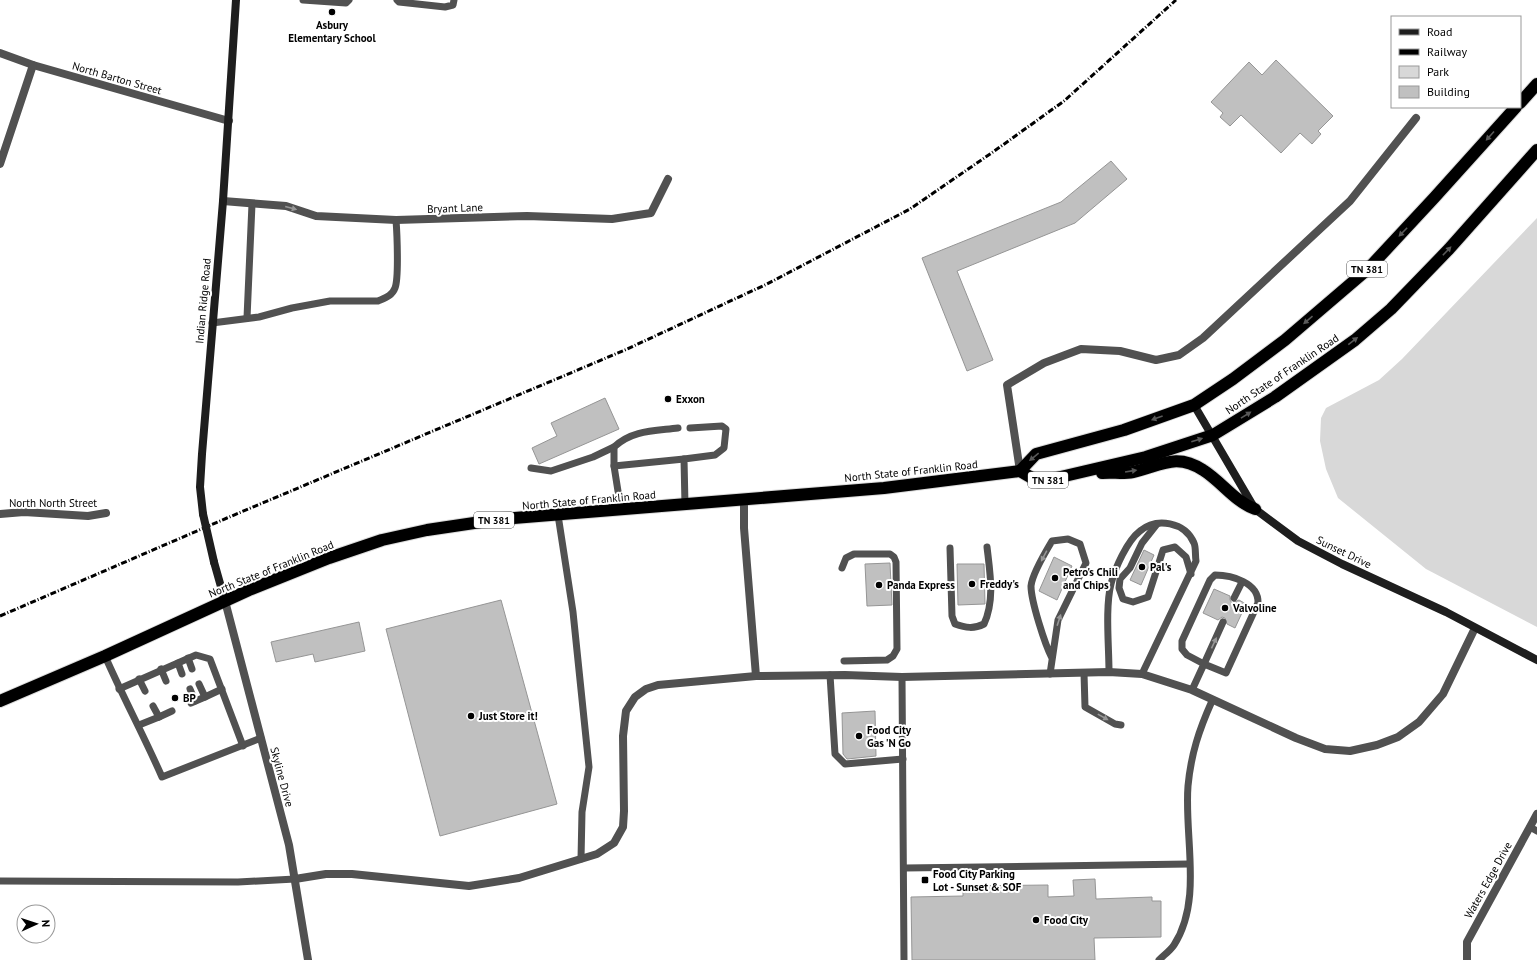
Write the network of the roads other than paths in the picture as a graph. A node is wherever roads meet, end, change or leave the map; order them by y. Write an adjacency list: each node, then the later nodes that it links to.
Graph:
1 (236, 0): 12 (street, Indian Ridge Road)
2 (303, 0): 3 (lane)
3 (349, 0)
4 (397, 0): 5 (lane)
5 (454, 0)
6 (0, 54): 7 (street, North Barton Street)
7 (33, 65): 12 (street, North Barton Street); 14 (street)
8 (1537, 84): 9 (highway)
9 (1521, 102)
10 (1515, 108): 21 (highway, North State of Franklin Road / TN 381, one-way to 21)
11 (1416, 118): 29 (street)
12 (229, 121): 16 (street, Indian Ridge Road)
13 (1537, 150): 24 (highway, North State of Franklin Road / TN 381, one-way to 13)
14 (0, 164)
15 (668, 179): 18 (street, Bryant Lane)
16 (223, 201): 17 (street, Bryant Lane); 20 (street, Indian Ridge Road)
17 (252, 204): 18 (street, Bryant Lane, one-way to 18); 19 (lane)
18 (396, 220): 19 (lane)
19 (247, 318): 20 (lane)
20 (212, 323): 45 (street, Indian Ridge Road, bridge)
21 (1194, 405): 24 (street, Sunset Drive); 29 (highway, North State of Franklin Road / TN 381, one-way to 29)
22 (678, 428): 25 (lane)
23 (690, 428): 26 (lane)
24 (1213, 435): 30 (highway, North State of Franklin Road / TN 381, one-way to 24); 33 (street, Sunset Drive)
25 (614, 447): 27 (lane); 28 (lane)
26 (684, 459): 27 (lane); 32 (lane)
27 (614, 466): 34 (lane)
28 (531, 468)
29 (1020, 471): 30 (highway, North State of Franklin Road / TN 381); 31 (highway, North State of Franklin Road / TN 381)
30 (1079, 473): 33 (highway, one-way to 33)
31 (744, 500): 32 (highway, North State of Franklin Road / TN 381); 63 (street)
32 (685, 505): 34 (highway, North State of Franklin Road / TN 381)
33 (1255, 509): 47 (street, Sunset Drive)
34 (621, 510): 37 (highway, North State of Franklin Road / TN 381)
35 (106, 513): 36 (street, North North Street)
36 (0, 514)
37 (558, 515): 45 (highway, North State of Franklin Road / TN 381); 86 (lane)
38 (1157, 524): 42 (lane); 42 (lane); 57 (lane)
39 (987, 547): 40 (lane)
40 (950, 548)
41 (842, 568): 52 (lane)
42 (1191, 574): 61 (lane)
43 (1242, 582): 44 (lane); 54 (lane); 54 (lane)
44 (1234, 598)
45 (225, 601): 48 (highway, North State of Franklin Road / TN 381); 81 (street, Skyline Drive)
46 (1223, 622): 54 (lane, one-way to 46)
47 (1476, 628): 51 (street, Sunset Drive); 75 (street)
48 (105, 656): 68 (lane); 74 (highway, North State of Franklin Road / TN 381)
49 (188, 658): 53 (lane); 56 (lane); 70 (lane)
50 (1052, 658): 50 (lane, one-way to 50); 60 (lane)
51 (1537, 660)
52 (844, 661)
53 (178, 663): 55 (lane); 59 (lane)
54 (1204, 664): 71 (lane)
55 (161, 669): 65 (lane); 66 (lane)
56 (192, 669)
57 (1109, 672): 58 (street); 61 (street)
58 (1084, 673): 60 (street); 80 (lane, one-way to 80)
59 (182, 674)
60 (1050, 674): 64 (street)
61 (1142, 674): 71 (street)
62 (830, 675): 63 (street); 64 (street); 83 (lane)
63 (756, 676): 86 (street)
64 (902, 677): 83 (lane)
65 (139, 679): 68 (lane); 72 (lane)
66 (166, 681)
67 (199, 684): 73 (lane)
68 (119, 689): 79 (lane)
69 (190, 689): 73 (lane)
70 (222, 689): 73 (lane); 82 (lane)
71 (1192, 690): 75 (street)
72 (145, 691)
73 (205, 697)
74 (0, 701)
75 (1212, 701): 87 (lane)
76 (153, 706): 78 (lane)
77 (172, 711): 78 (lane)
78 (159, 717): 79 (lane)
79 (139, 725): 82 (lane)
80 (1121, 725)
81 (261, 738): 82 (lane); 89 (street, Skyline Drive)
82 (243, 746)
83 (903, 759): 88 (lane)
84 (1537, 814): 85 (street, Waters Edge Drive)
85 (1533, 829): 94 (street, Waters Edge Drive)
86 (581, 859): 89 (street)
87 (1189, 864): 88 (lane); 93 (lane)
88 (905, 868): 92 (lane)
89 (295, 880): 90 (lane); 91 (street, Skyline Drive)
90 (0, 881)
91 (308, 960)
92 (904, 960)
93 (1159, 960)
94 (1467, 960)

